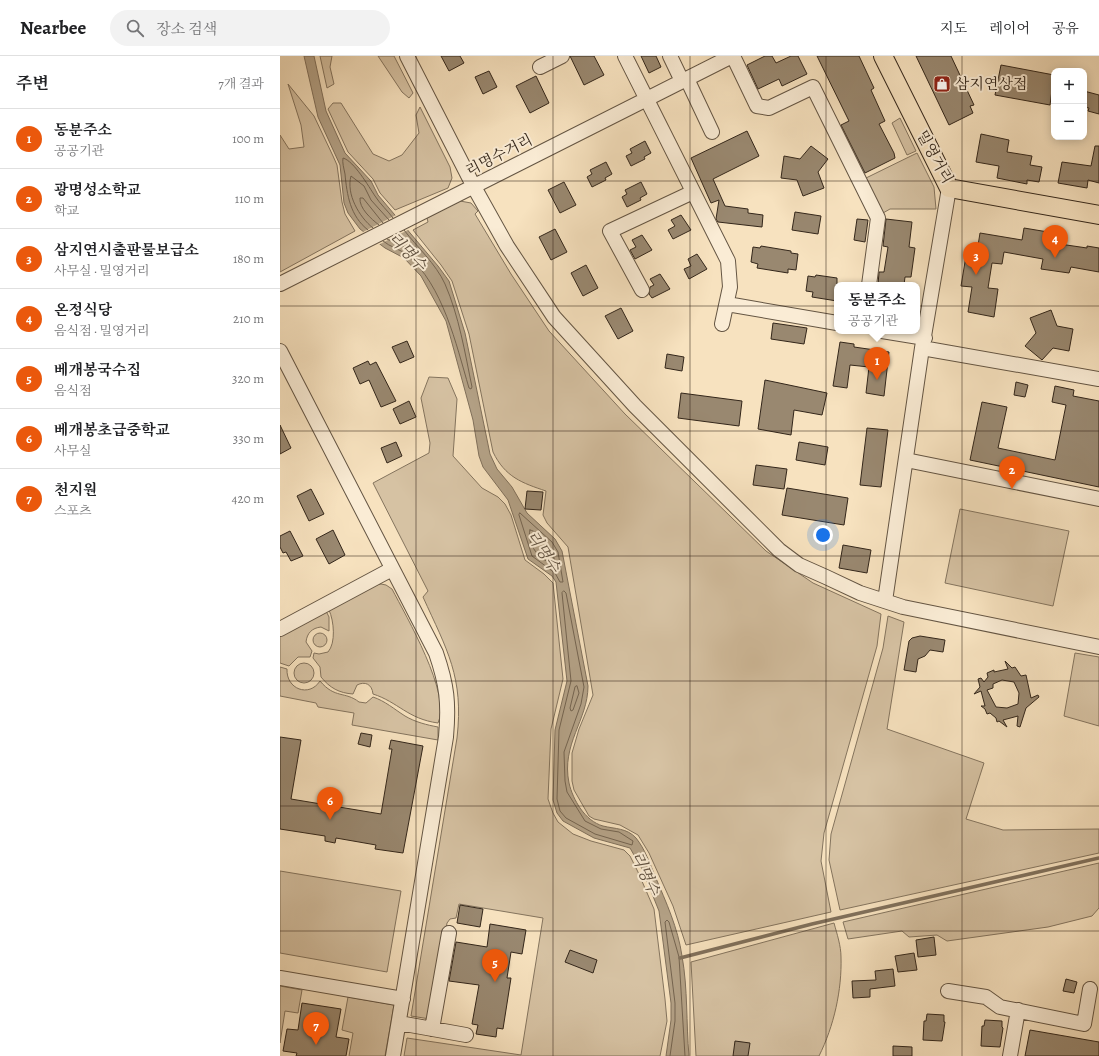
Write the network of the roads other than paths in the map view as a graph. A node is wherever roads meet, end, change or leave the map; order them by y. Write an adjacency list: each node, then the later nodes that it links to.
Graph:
1 (407, 56): 11 (street)
2 (562, 56): 7 (street)
3 (625, 56): 9 (street)
4 (670, 56): 8 (street)
5 (733, 56): 8 (street, 리명수거리); 15 (street)
6 (882, 56): 12 (main road, 밀영거리)
7 (540, 67)
8 (684, 80): 9 (street, 리명수거리); 10 (street)
9 (646, 99): 11 (street, 리명수거리); 13 (street)
10 (712, 132)
11 (474, 187): 16 (street, 리명수거리); 28 (street)
12 (949, 188): 14 (main road, 밀영거리); 22 (street)
13 (693, 192): 17 (street); 18 (street)
14 (1099, 215)
15 (868, 282)
16 (280, 284)
17 (642, 290)
18 (727, 304): 19 (street); 20 (street)
19 (834, 322)
20 (722, 324)
21 (892, 334): 22 (street)
22 (924, 343): 24 (street); 25 (street)
23 (280, 351): 27 (street)
24 (1099, 378)
25 (906, 460): 26 (street); 28 (street)
26 (1099, 499)
27 (392, 569): 29 (street); 35 (street)
28 (885, 601): 30 (street)
29 (280, 629)
30 (1099, 647)
31 (449, 933): 38 (street)
32 (280, 978): 35 (street)
33 (1090, 989): 36 (street)
34 (948, 990): 36 (street)
35 (403, 999): 37 (street)
36 (1018, 1010): 41 (street)
37 (399, 1023): 38 (street); 40 (street)
38 (432, 1029): 39 (street)
39 (466, 1035)
40 (393, 1056)
41 (1010, 1056)

